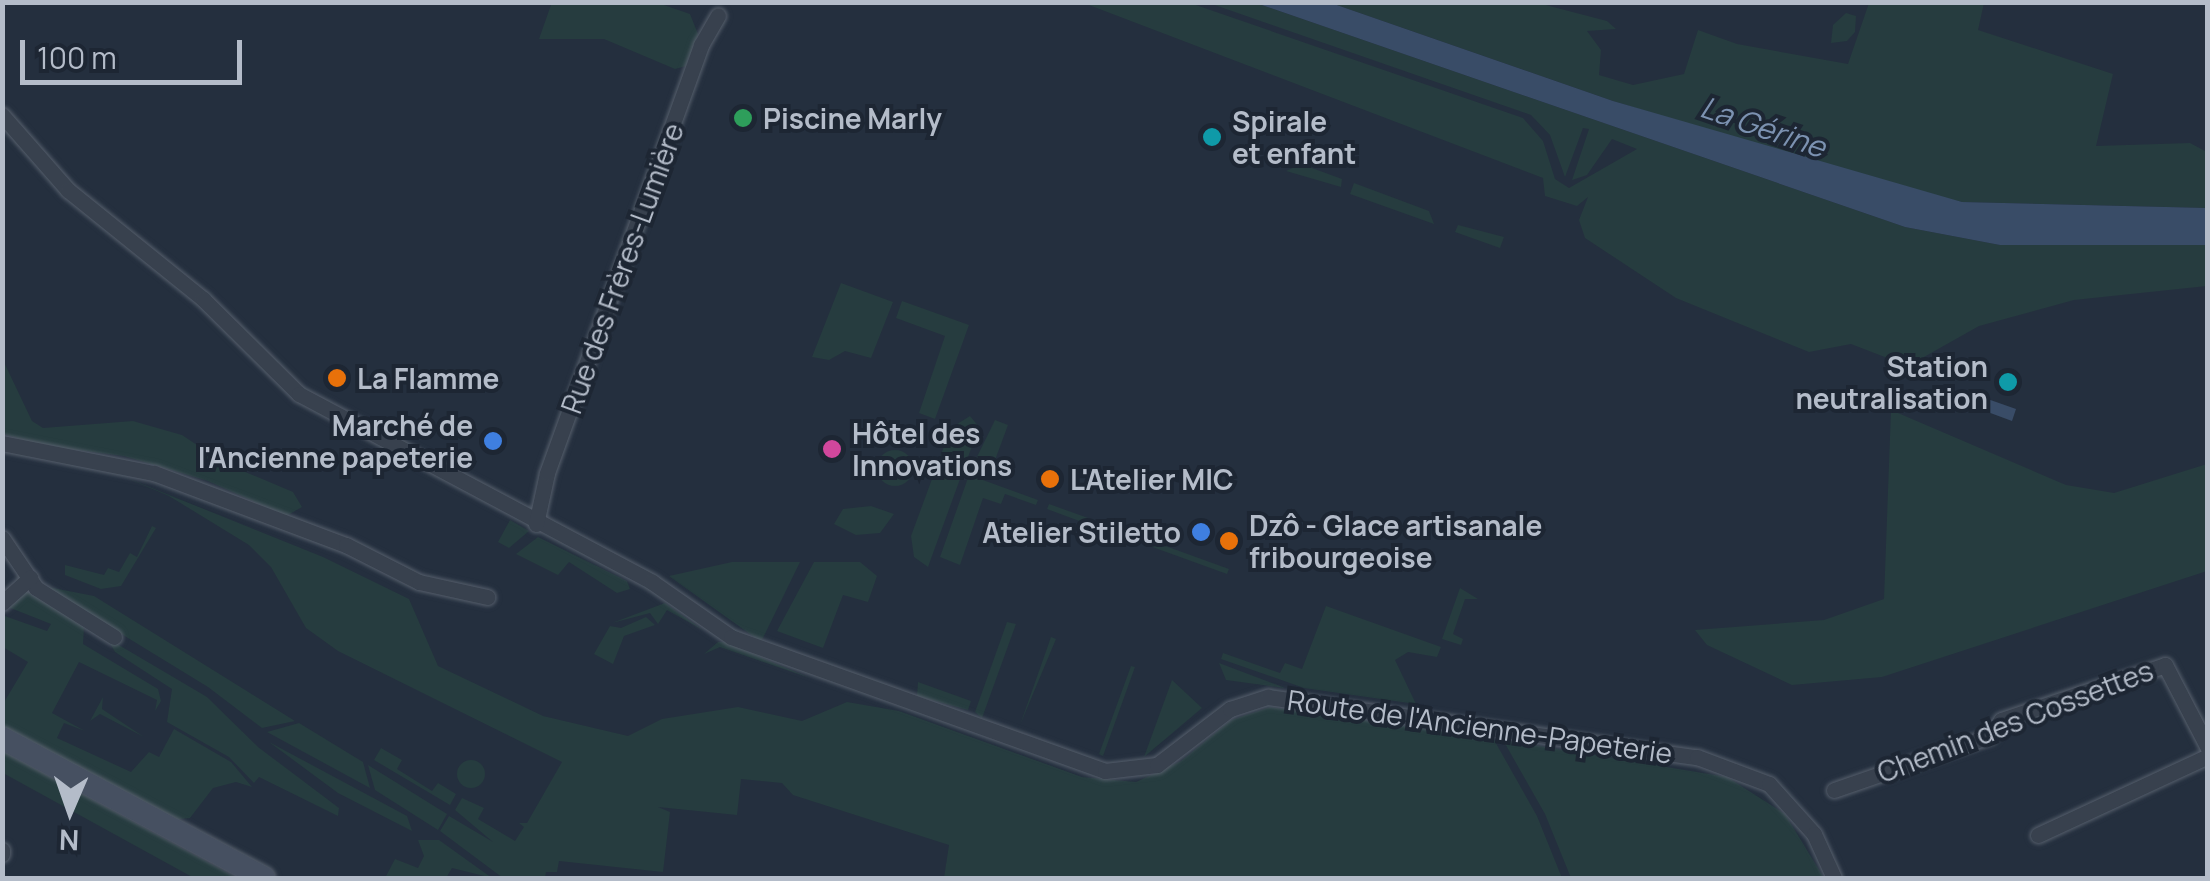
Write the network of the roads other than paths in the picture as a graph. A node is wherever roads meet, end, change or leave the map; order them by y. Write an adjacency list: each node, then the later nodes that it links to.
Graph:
1 (718, 15): 4 (street, Rue des Frères-Lumière)
2 (2, 114): 4 (street, Route de l'Ancienne-Papeterie)
3 (2, 443): 7 (street)
4 (536, 524): 16 (street, Route de l'Ancienne-Papeterie)
5 (2, 538): 6 (street)
6 (30, 578): 8 (street); 9 (street)
7 (487, 597)
8 (2, 604)
9 (114, 638)
10 (2, 738): 15 (main road)
11 (2208, 748): 13 (street, Chemin des Cossettes)
12 (2208, 756): 14 (street)
13 (1834, 790)
14 (2038, 835)
15 (264, 878)
16 (1834, 878)

